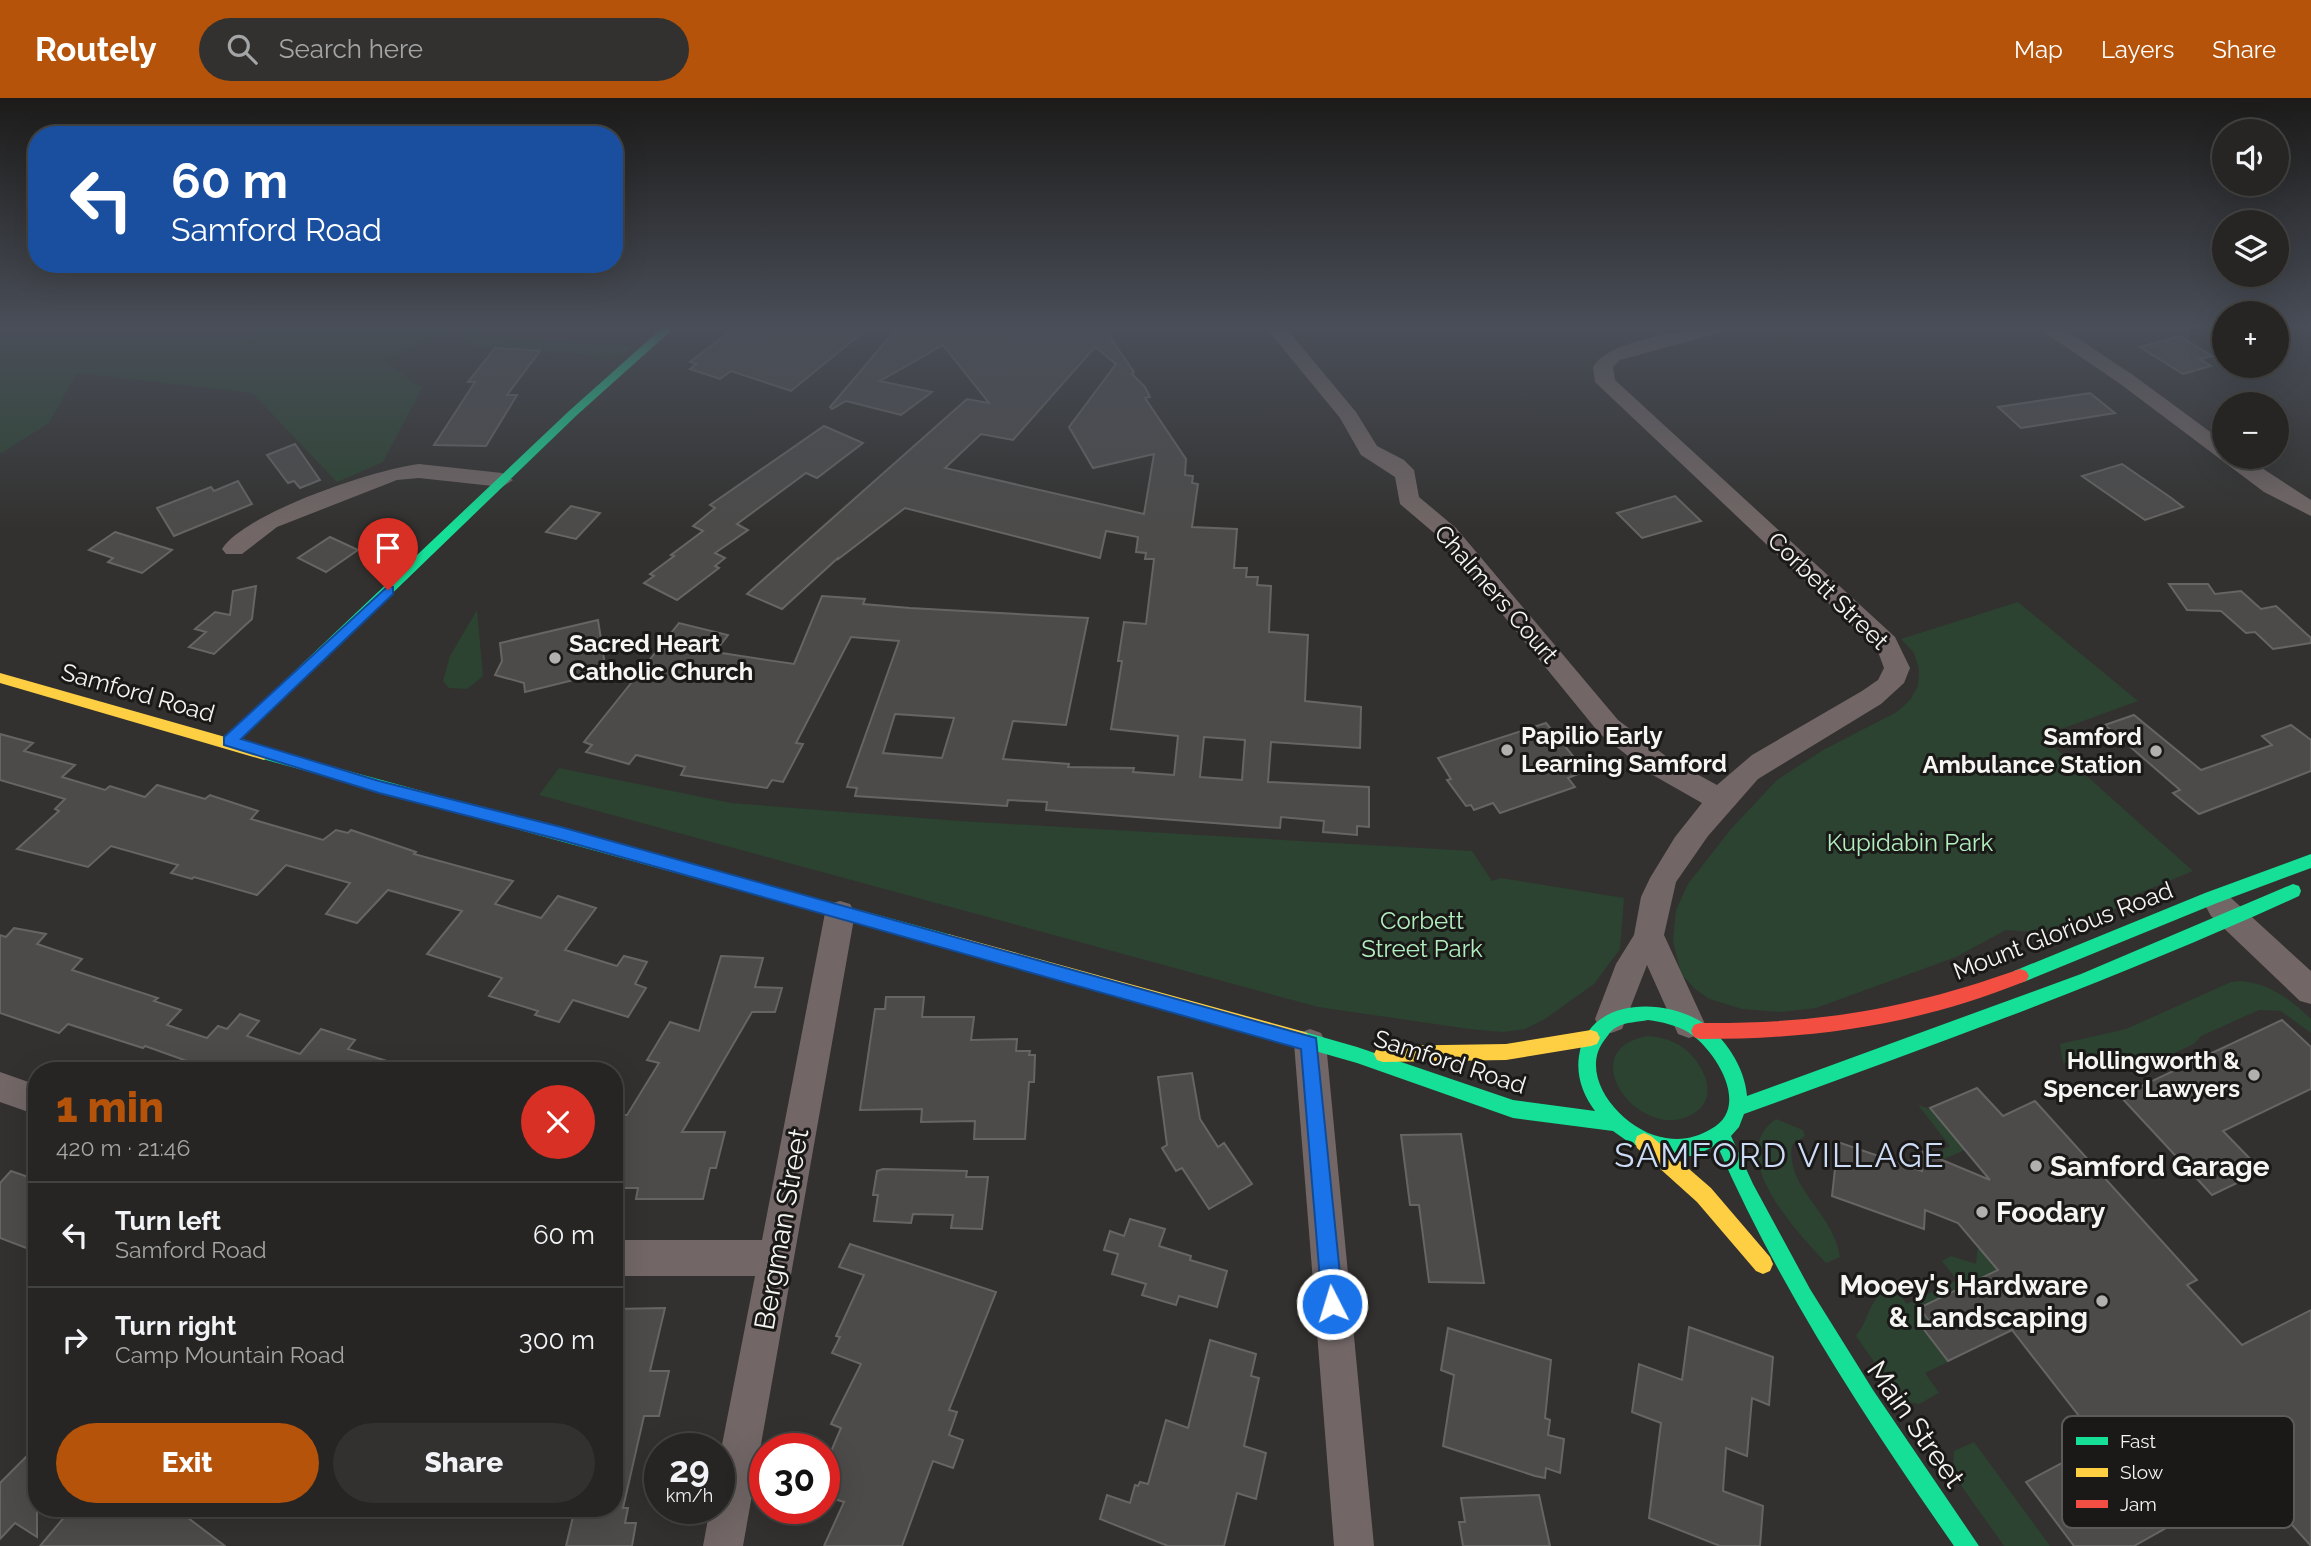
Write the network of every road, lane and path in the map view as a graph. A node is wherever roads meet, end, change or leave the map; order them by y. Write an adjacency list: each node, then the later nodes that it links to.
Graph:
1 (595, 396): 7 (main road)
2 (1332, 396): 12 (street, Chalmers Court)
3 (1620, 396): 12 (street, Corbett Street)
4 (2148, 396): 5 (street)
5 (2212, 443)
6 (2247, 469): 8 (street)
7 (502, 480): 9 (street); 11 (main road)
8 (2311, 509)
9 (234, 549)
10 (0, 678): 11 (main road, Samford Road)
11 (229, 741): 16 (main road, Samford Road)
12 (1722, 802): 18 (street, Corbett Street)
13 (2311, 861): 15 (main road, Mount Glorious Road)
14 (2311, 883): 17 (main road)
15 (2211, 898): 17 (street); 21 (main road, Mount Glorious Road)
16 (840, 913): 23 (main road, Samford Road); 33 (street, Bergman Street)
17 (2234, 919): 19 (street); 25 (main road)
18 (1649, 936): 20 (street); 22 (street, Corbett Street)
19 (2311, 990)
20 (1694, 1027): 21 (main road, Mount Glorious Road); 22 (main road); 28 (main road)
21 (1801, 1028): 25 (main road)
22 (1601, 1029): 24 (main road, Samford Road); 29 (main road)
23 (1310, 1043): 24 (main road, Samford Road); 36 (street)
24 (1357, 1055): 29 (main road, Samford Road)
25 (1859, 1064): 28 (main road)
26 (0, 1087): 27 (street)
27 (28, 1097)
28 (1738, 1108): 30 (main road)
29 (1613, 1122): 31 (main road)
30 (1722, 1136): 31 (main road); 34 (main road, Main Street)
31 (1644, 1142): 34 (main road, Main Street)
32 (623, 1258): 33 (street)
33 (776, 1258): 35 (street, Bergman Street)
34 (1821, 1332): 37 (main road, Main Street)
35 (723, 1546)
36 (1354, 1546)
37 (1968, 1546)

